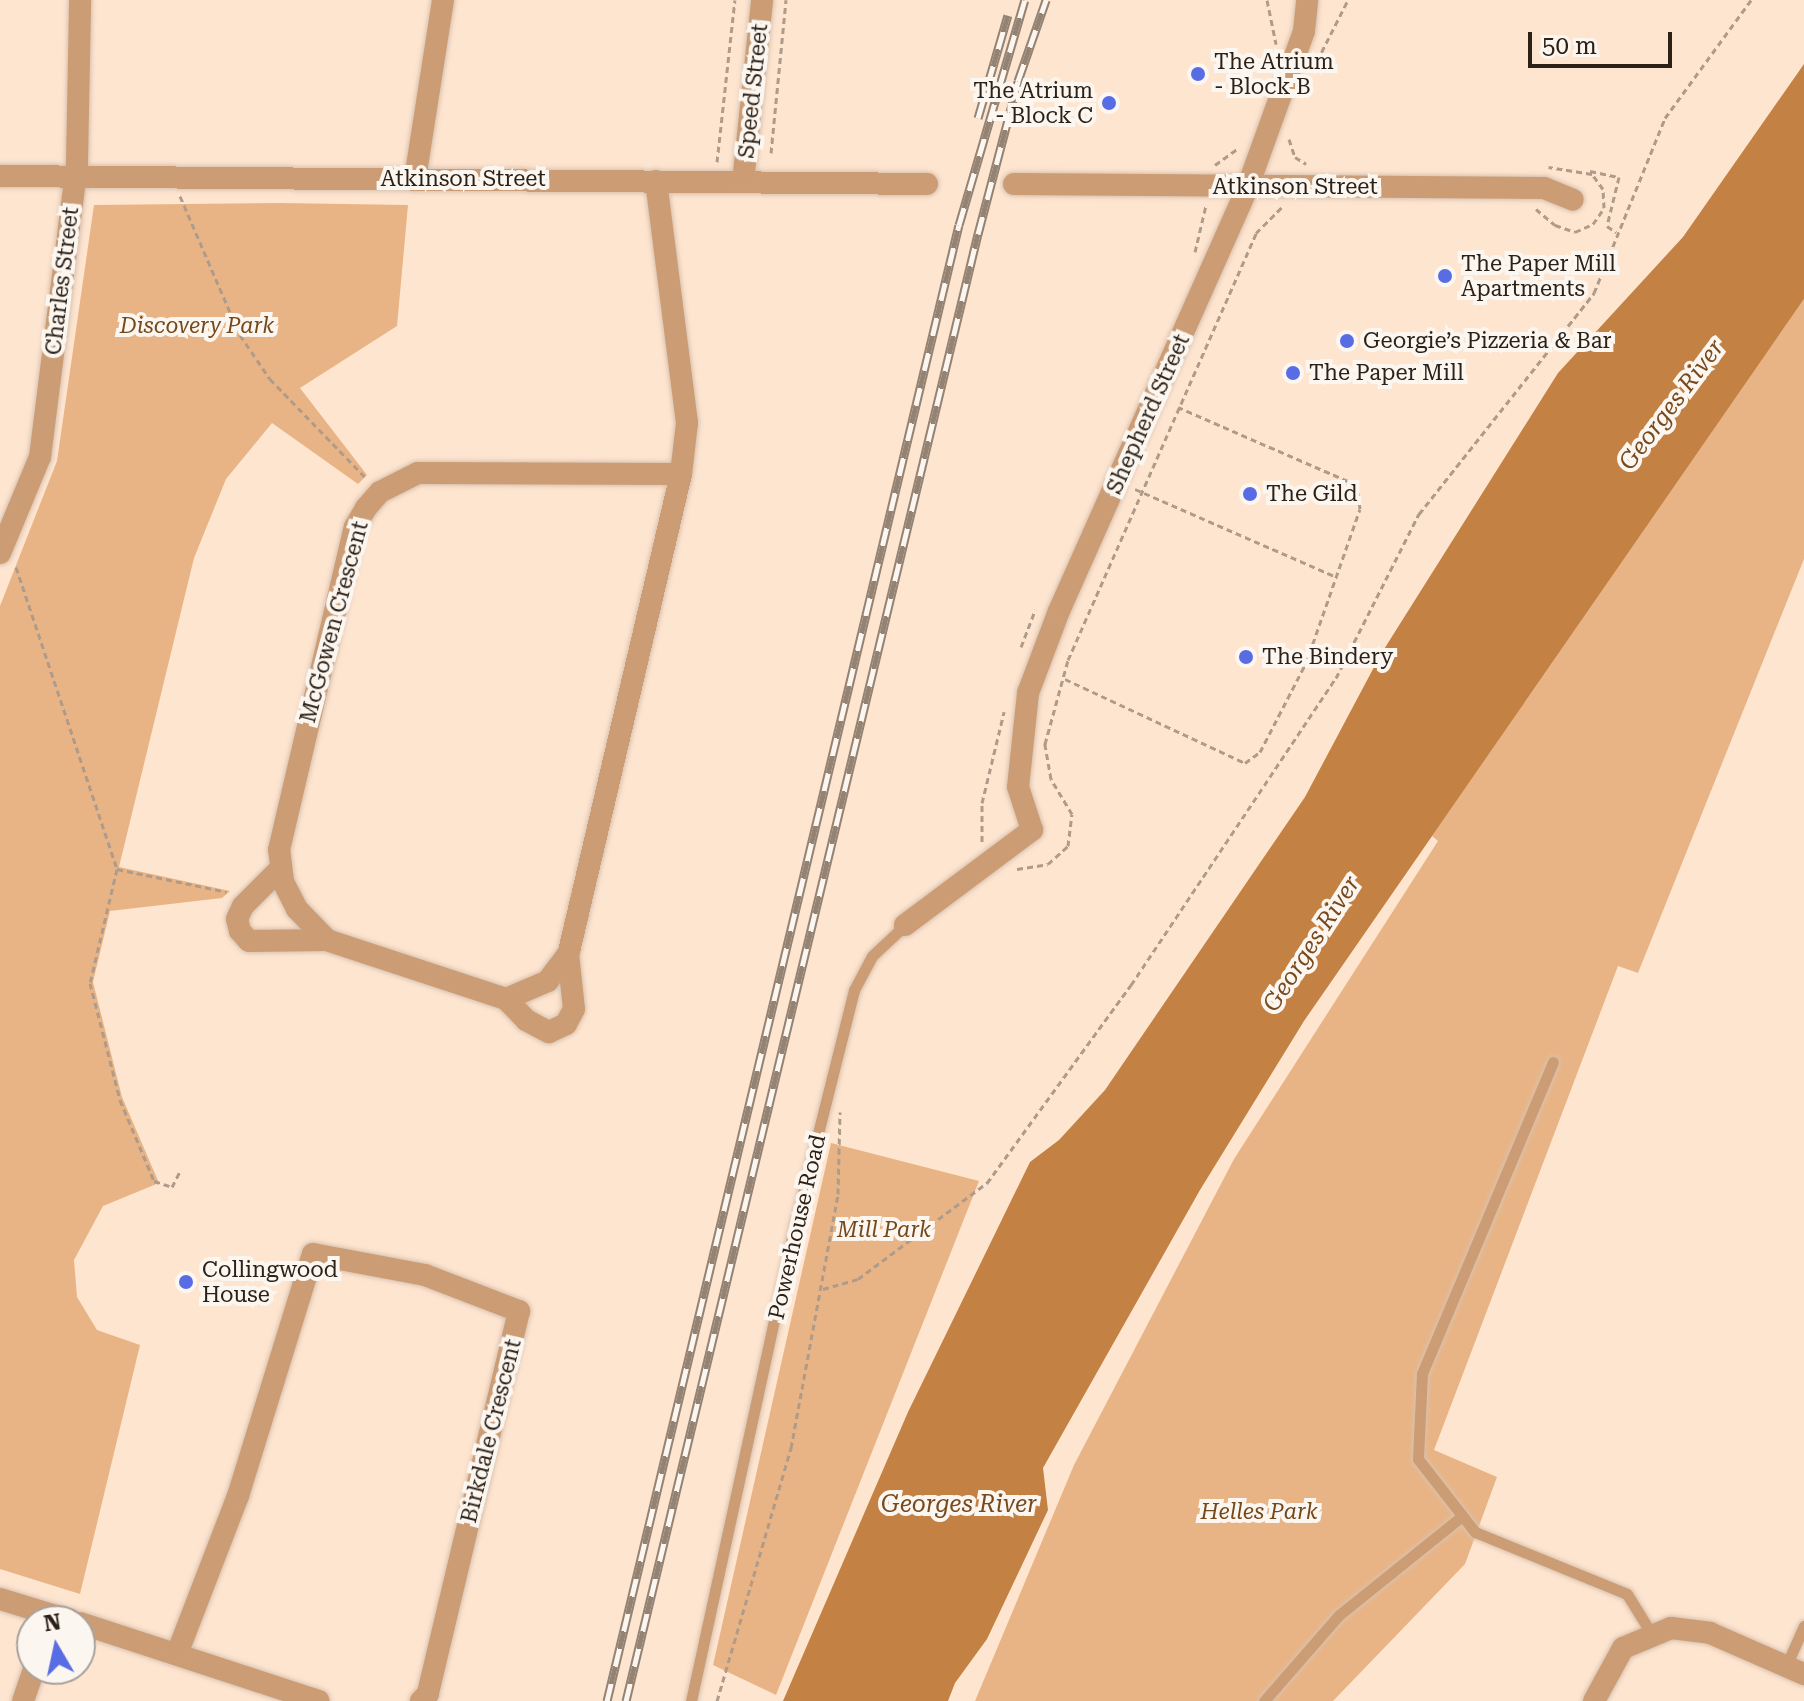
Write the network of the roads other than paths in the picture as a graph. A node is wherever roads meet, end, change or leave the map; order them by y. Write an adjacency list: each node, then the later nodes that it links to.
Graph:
1 (80, 0): 5 (street, Charles Street)
2 (443, 0): 7 (street)
3 (762, 0): 9 (street, Speed Street)
4 (1308, 0): 12 (street, Shepherd Street)
5 (75, 175): 6 (street, Atkinson Street); 7 (street, Atkinson Street); 15 (street, Charles Street)
6 (0, 176)
7 (415, 179): 8 (street, Atkinson Street)
8 (656, 181): 9 (street, Atkinson Street); 14 (street, McGowen Crescent)
9 (743, 182): 10 (street, Atkinson Street)
10 (927, 184)
11 (1014, 184): 12 (street, Atkinson Street)
12 (1248, 186): 13 (street, Atkinson Street); 16 (street, Shepherd Street)
13 (1573, 200)
14 (681, 474): 17 (street, McGowen Crescent); 20 (street, McGowen Crescent)
15 (8, 558)
16 (1032, 830): 18 (street, Powerhouse Road)
17 (280, 869): 19 (street, McGowen Crescent); 19 (street, McGowen Crescent)
18 (905, 925): 31 (lane, Powerhouse Road)
19 (327, 940): 21 (street, McGowen Crescent)
20 (568, 954): 21 (street, McGowen Crescent); 21 (street, McGowen Crescent)
21 (506, 999)
22 (1553, 1062): 23 (lane)
23 (1462, 1516): 26 (lane); 32 (lane)
24 (1804, 1626): 28 (lane)
25 (96, 1628): 27 (street)
26 (1651, 1633): 28 (street); 33 (street)
27 (177, 1654): 29 (street); 30 (street, Birkdale Crescent)
28 (1795, 1670)
29 (319, 1701)
30 (421, 1701)
31 (691, 1701)
32 (1264, 1701)
33 (1594, 1701)

